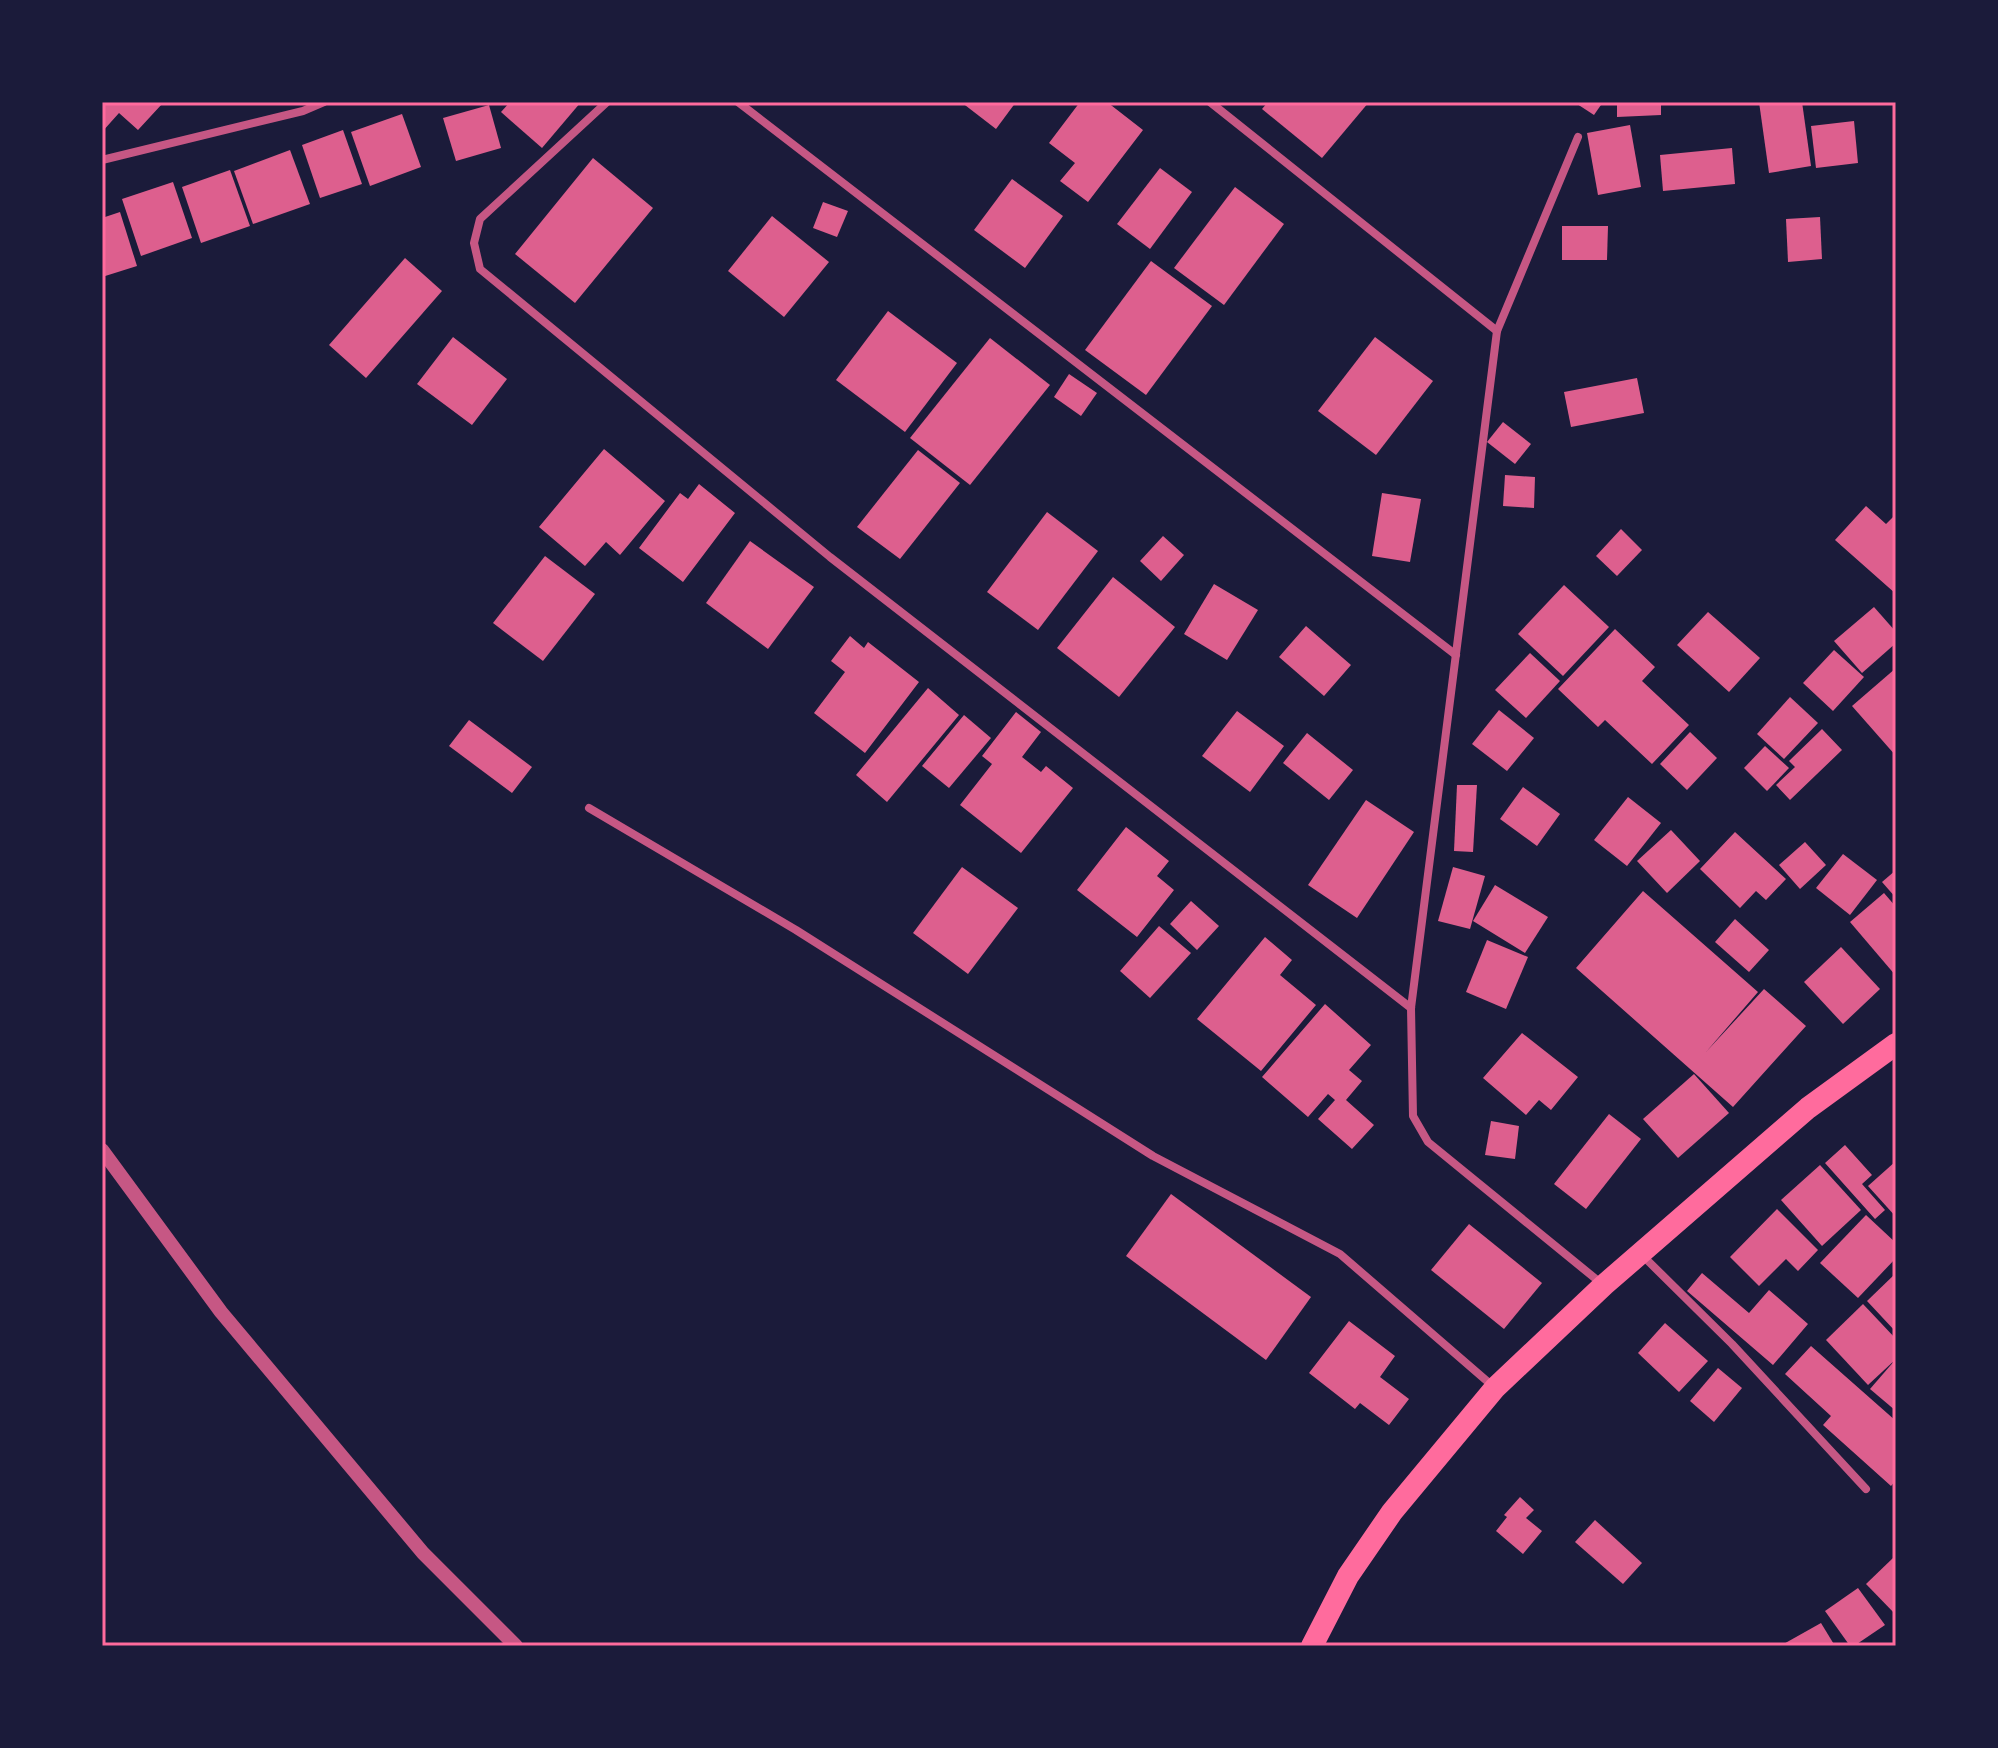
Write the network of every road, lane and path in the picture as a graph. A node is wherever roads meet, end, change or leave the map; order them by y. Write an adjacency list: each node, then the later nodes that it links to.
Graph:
1 (324, 102): 6 (street)
2 (607, 102): 10 (street)
3 (738, 102): 8 (street)
4 (1210, 102): 7 (street)
5 (1578, 137): 7 (street)
6 (102, 160)
7 (1497, 331): 8 (street)
8 (1456, 655): 10 (street)
9 (589, 808): 15 (street)
10 (1411, 1008): 14 (street)
11 (1896, 1044): 13 (highway)
12 (102, 1150): 17 (street)
13 (1642, 1255): 14 (highway); 16 (street)
14 (1604, 1285): 15 (highway)
15 (1495, 1388): 18 (highway)
16 (1866, 1489)
17 (516, 1646)
18 (1312, 1646)

